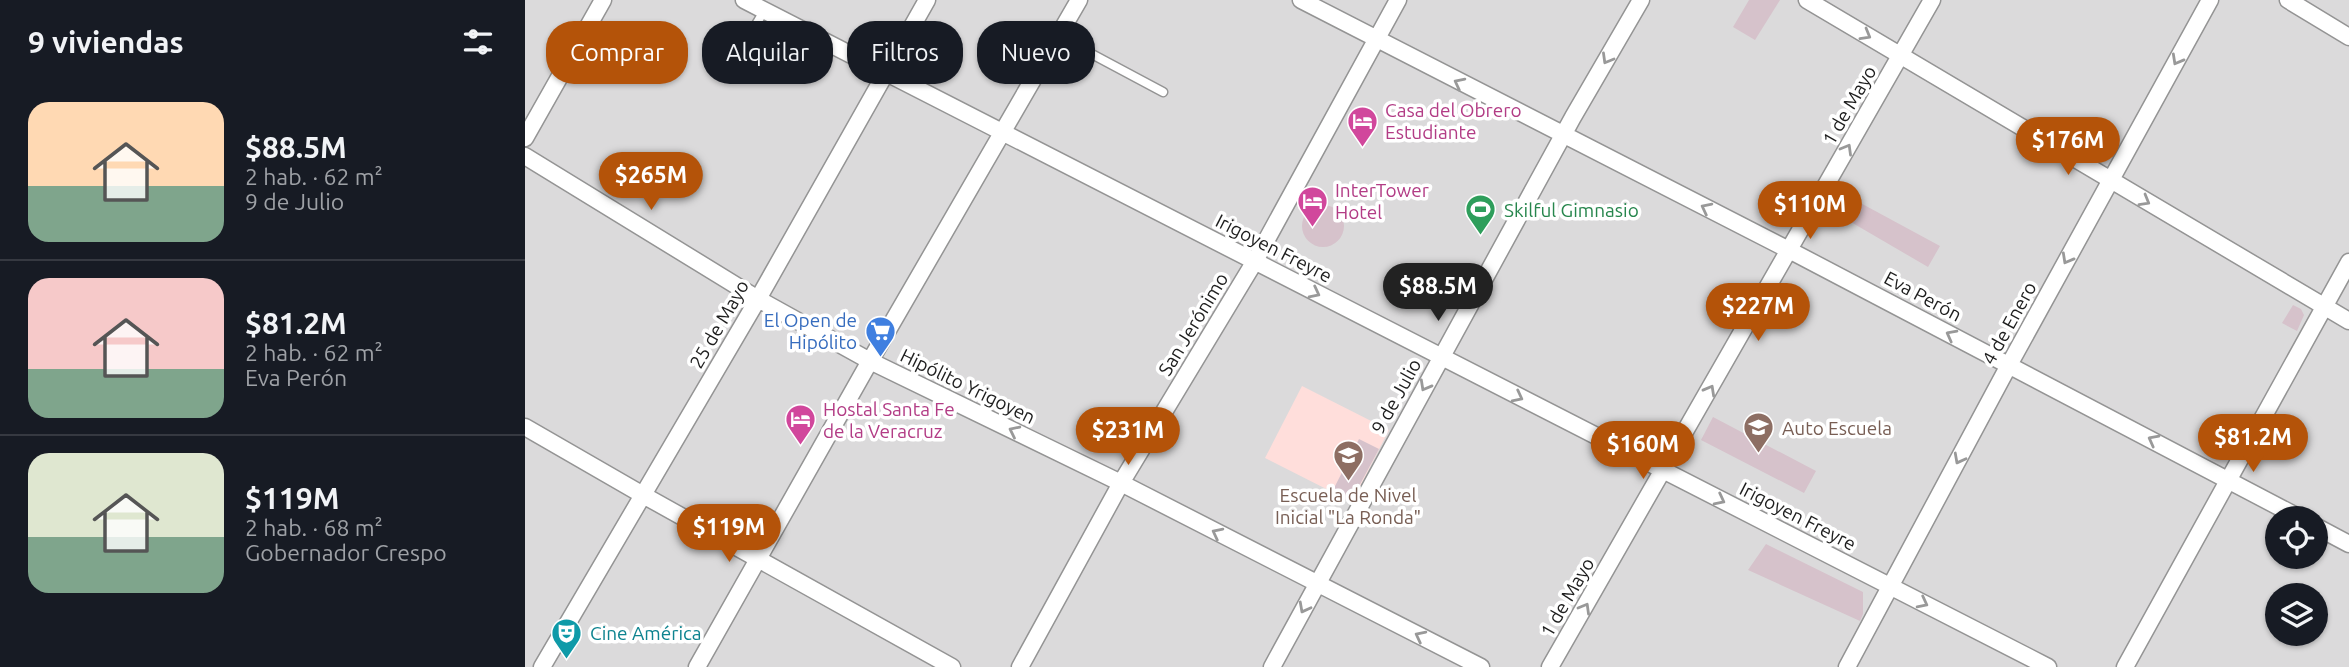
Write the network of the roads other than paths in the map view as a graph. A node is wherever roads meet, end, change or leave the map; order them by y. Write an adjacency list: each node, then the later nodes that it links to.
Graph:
1 (603, 0): 27 (street)
2 (744, 0): 12 (street, Irigoyen Freyre)
3 (927, 0): 14 (street, 25 de Mayo)
4 (1079, 0): 15 (street)
5 (1301, 0): 17 (street, Eva Perón)
6 (1398, 0): 17 (street, San Jerónimo)
7 (1641, 0): 26 (street, 9 de Julio, one-way to 26)
8 (1807, 0): 19 (street, one-way to 19)
9 (1932, 0): 19 (street, 1 de Mayo)
10 (2210, 0): 29 (street, 4 de Enero, one-way to 29)
11 (2288, 0): 16 (street)
12 (764, 11): 13 (lane); 18 (street, Irigoyen Freyre)
13 (758, 21)
14 (915, 21)
15 (1067, 21)
16 (2349, 37)
17 (1376, 40): 26 (street, Eva Perón, one-way to 17); 31 (street, San Jerónimo)
18 (847, 54)
19 (1901, 55): 29 (street); 30 (street, 1 de Mayo, one-way to 19)
20 (1095, 56): 24 (lane)
21 (879, 84): 33 (street, 25 de Mayo)
22 (907, 84): 25 (street, Irigoyen Freyre)
23 (1030, 84): 25 (street)
24 (1163, 92)
25 (1003, 132): 31 (street, Irigoyen Freyre); 37 (street)
26 (1563, 136): 30 (street, Eva Perón, one-way to 26); 36 (street, 9 de Julio)
27 (525, 138)
28 (525, 156): 33 (street, Hipólito Yrigoyen)
29 (2110, 181): 34 (street, one-way to 34); 38 (street, 4 de Enero, one-way to 38)
30 (1789, 250): 38 (street, Eva Perón, one-way to 30); 40 (street, 1 de Mayo, one-way to 30)
31 (1255, 261): 36 (street, Irigoyen Freyre, one-way to 36); 42 (street, San Jerónimo)
32 (2349, 262): 34 (street)
33 (758, 299): 37 (street, Hipólito Yrigoyen); 43 (street, 25 de Mayo)
34 (2325, 307): 35 (street); 41 (street)
35 (2349, 321)
36 (1441, 357): 40 (street, Irigoyen Freyre, one-way to 40); 48 (street, 9 de Julio, one-way to 48)
37 (870, 361): 42 (street, Hipólito Yrigoyen, one-way to 37); 47 (street)
38 (2009, 365): 41 (street, Eva Perón, one-way to 38); 49 (street, 4 de Enero, one-way to 49)
39 (525, 427): 43 (street)
40 (1664, 471): 49 (street, Irigoyen Freyre, one-way to 49); 56 (street, 1 de Mayo, one-way to 40)
41 (2228, 480): 44 (street, Eva Perón); 59 (street)
42 (1121, 483): 48 (street, Hipólito Yrigoyen, one-way to 42); 53 (street, San Jerónimo)
43 (643, 495): 47 (street); 50 (street, 25 de Mayo)
44 (2277, 506)
45 (2328, 533): 46 (street)
46 (2349, 544)
47 (758, 559): 51 (street); 52 (street)
48 (1316, 585): 54 (street, 9 de Julio, one-way to 54); 55 (street, Hipólito Yrigoyen, one-way to 48)
49 (1892, 587): 57 (street, 4 de Enero); 58 (street, Irigoyen Freyre, one-way to 58)
50 (543, 667)
51 (697, 667)
52 (952, 667)
53 (1020, 667)
54 (1272, 667)
55 (1481, 667)
56 (1551, 667)
57 (1847, 667)
58 (2047, 667)
59 (2125, 667)

